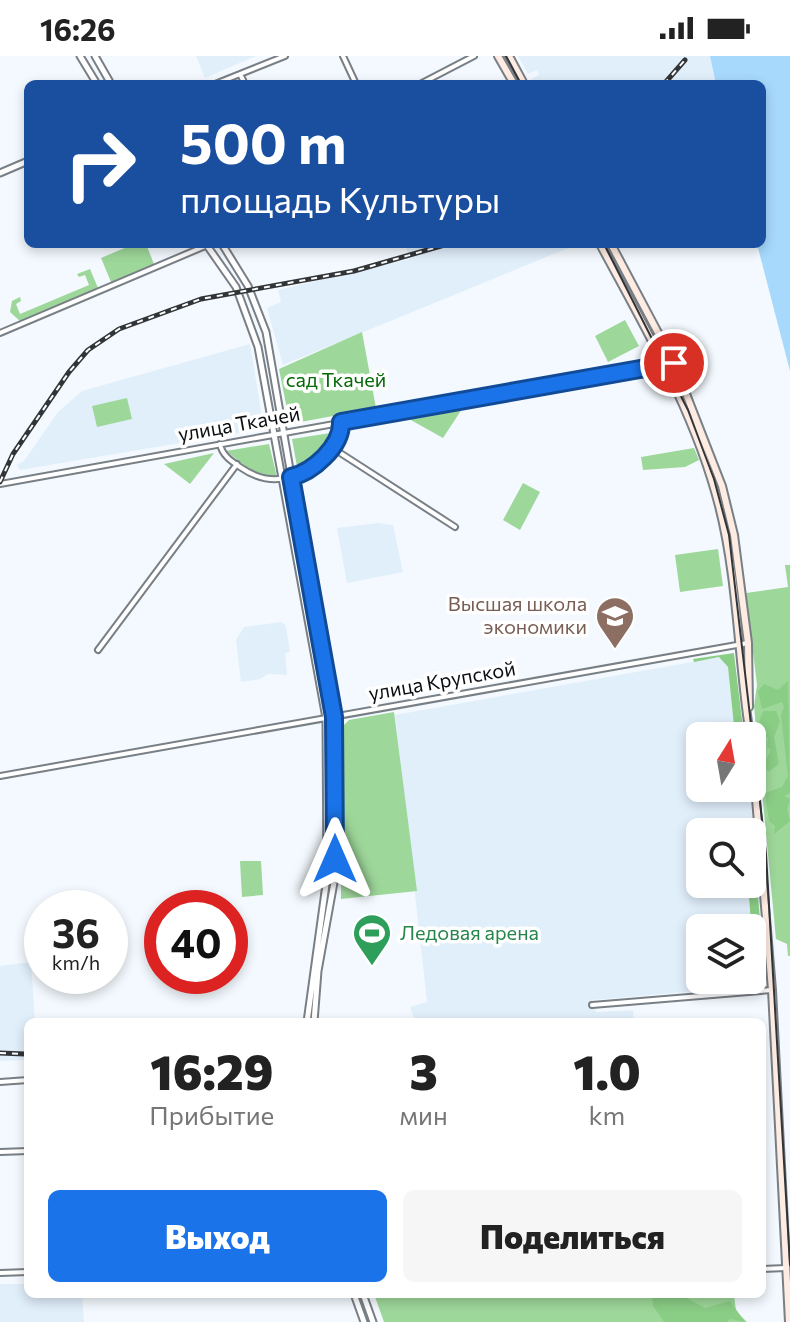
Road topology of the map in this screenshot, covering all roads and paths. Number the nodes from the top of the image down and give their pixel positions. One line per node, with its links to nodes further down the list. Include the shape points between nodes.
1 (80, 56): 9 (street)
2 (95, 56): 10 (street)
3 (285, 56): 8 (street)
4 (343, 56): 13 (street)
5 (474, 56): 14 (street)
6 (498, 56): 15 (main road)
7 (509, 56): 16 (main road)
8 (240, 74): 11 (street); 12 (street)
9 (95, 80)
10 (109, 80)
11 (225, 80)
12 (243, 80)
13 (354, 80)
14 (428, 80)
15 (512, 80)
16 (522, 80)
17 (24, 163): 18 (street)
18 (0, 173)
19 (199, 248): 28 (street)
20 (211, 248): 25 (street)
21 (224, 248): 24 (street)
22 (602, 248): 30 (main road)
23 (613, 248): 29 (main road)
24 (248, 286): 25 (street); 26 (street)
25 (236, 287): 27 (street)
26 (260, 311): 27 (street); 32 (street)
27 (249, 316): 33 (street)
28 (0, 333)
29 (674, 363): 30 (street, улица Ткачей); 41 (main road, via 727,503)
30 (664, 365): 31 (street, улица Ткачей); 42 (main road, via 719,507)
31 (341, 422): 32 (street, улица Ткачей); 35 (street)
32 (284, 433): 33 (street, улица Ткачей); 37 (street)
33 (275, 434): 34 (street, улица Ткачей); 38 (street)
34 (220, 444): 36 (street); 39 (street, улица Ткачей)
35 (331, 447): 37 (street, via 314,466); 40 (street)
36 (237, 464): 38 (street, via 260,477); 43 (street)
37 (291, 477): 38 (street); 44 (street)
38 (283, 479): 45 (street)
39 (0, 484)
40 (455, 527)
41 (748, 643): 42 (street, улица Крупской); 47 (main road)
42 (738, 644): 44 (street, улица Крупской); 46 (main road)
43 (98, 650)
44 (334, 717): 45 (street, улица Крупской); 53 (street, via 335,877)
45 (326, 718): 48 (street, улица Крупской); 52 (street, via 327,877)
46 (749, 722)
47 (750, 722)
48 (0, 776)
49 (756, 802): 50 (main road)
50 (772, 990): 51 (street); 58 (main road)
51 (592, 1005)
52 (307, 1018)
53 (314, 1018)
54 (24, 1080): 55 (street)
55 (0, 1082)
56 (24, 1151): 57 (street)
57 (0, 1152)
58 (786, 1268): 59 (street); 66 (main road)
59 (766, 1269)
60 (24, 1272): 61 (street)
61 (0, 1273)
62 (355, 1298): 64 (street)
63 (364, 1298): 65 (street)
64 (364, 1322)
65 (373, 1322)
66 (789, 1322)

